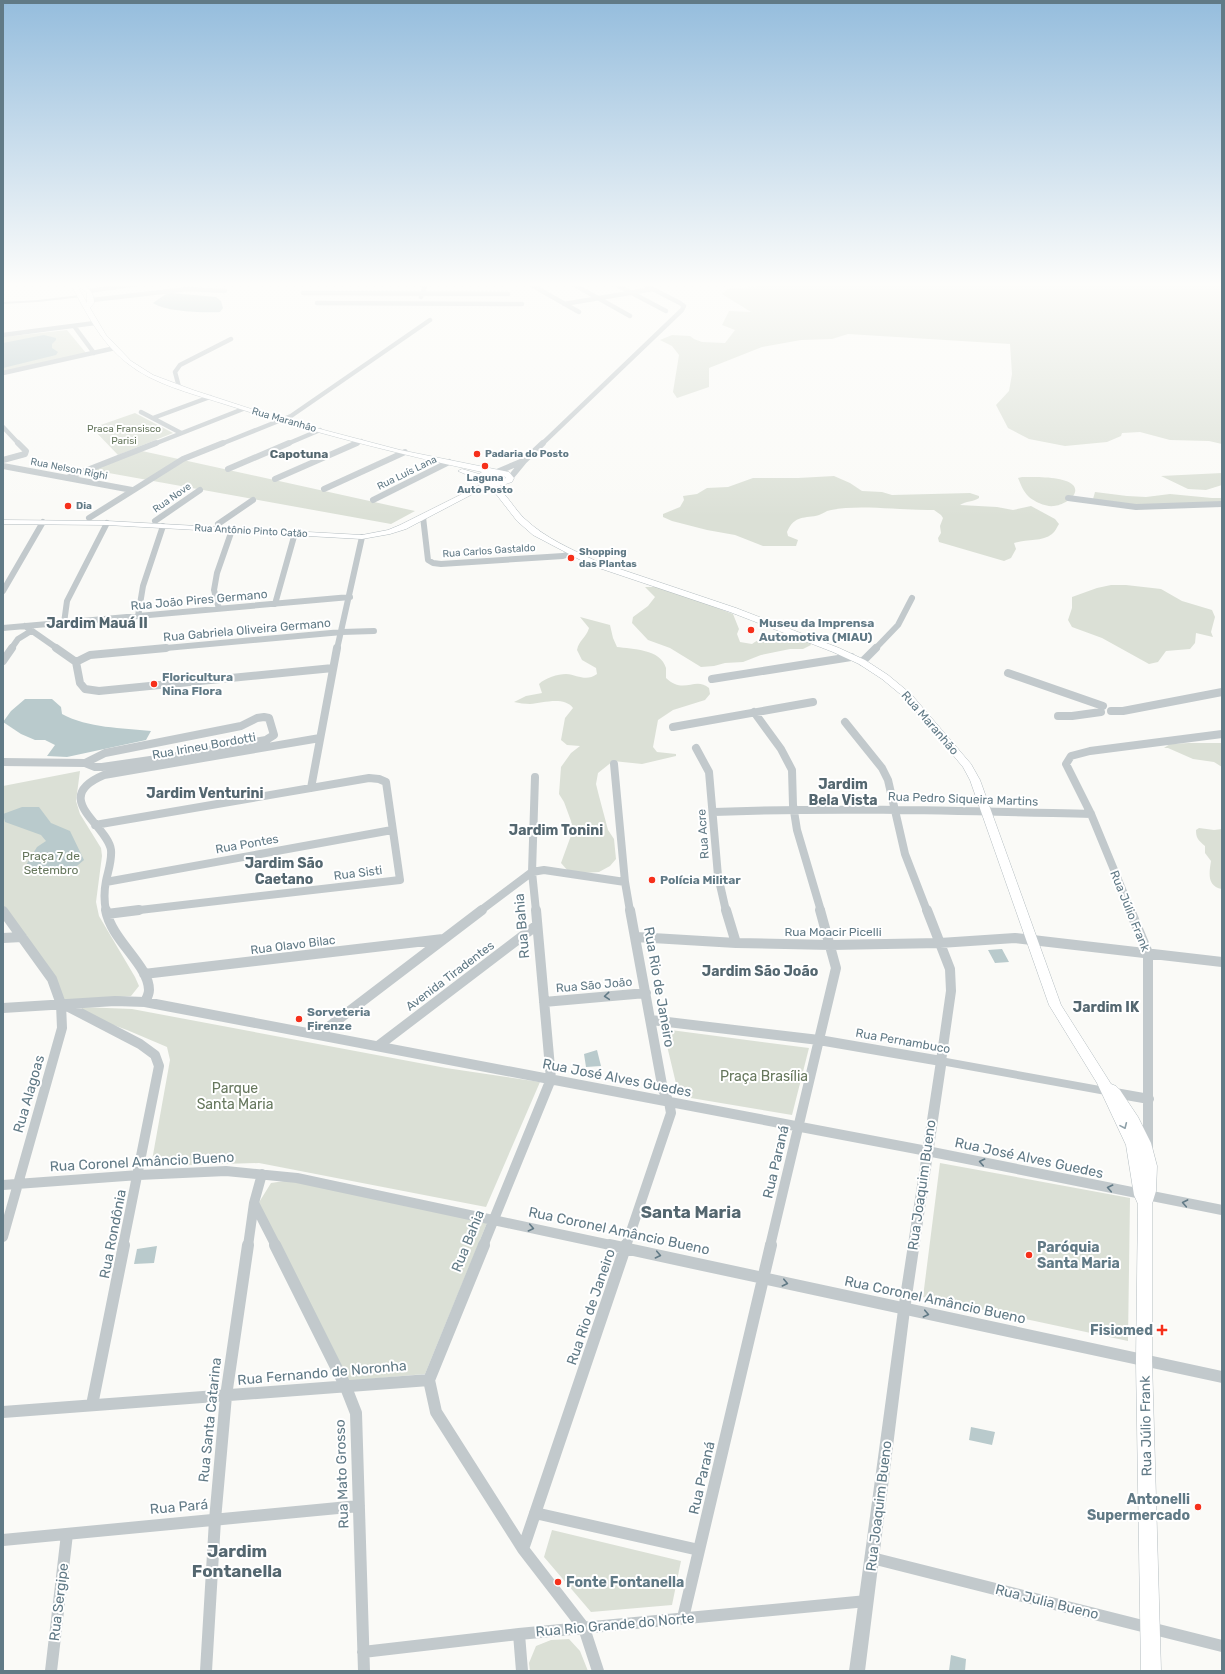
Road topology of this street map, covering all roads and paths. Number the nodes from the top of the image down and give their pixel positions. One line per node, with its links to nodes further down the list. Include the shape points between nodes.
1 (59, 361): 6 (street)
2 (130, 361): 7 (main road, Rua Maranhão, via 150,376)
3 (188, 361): 7 (street, via 180,365 175,372)
4 (370, 361): 12 (street, via 290,416)
5 (629, 361): 21 (street)
6 (3, 374)
7 (179, 387): 8 (main road, Rua Maranhão)
8 (210, 397): 9 (main road, Rua Maranhão); 11 (street)
9 (243, 409): 12 (main road, Rua Maranhão); 15 (street)
10 (141, 412): 11 (street)
11 (153, 418): 15 (street)
12 (280, 420): 14 (main road, Rua Maranhão); 31 (street, via 183,459)
13 (3, 427): 16 (street)
14 (320, 430): 18 (main road, Rua Maranhão); 24 (street)
15 (181, 433): 26 (street)
16 (12, 436): 17 (street); 20 (street, via 26,451 18,457)
17 (3, 438)
18 (361, 441): 19 (main road, Rua Maranhão); 27 (street)
19 (402, 453): 22 (main road, Rua Maranhão); 30 (street)
20 (3, 460)
21 (524, 461): 25 (street); 28 (street)
22 (447, 464): 25 (main road, Rua Maranhão); 29 (main road, Rua Maranhão, via 473,474); 36 (street, Rua Luís Lana)
23 (3, 466): 26 (street, Rua Nelson Righi)
24 (228, 468)
25 (494, 472): 28 (main road, Rua Maranhão, via 506,474); 29 (main road, via 484,474)
26 (67, 478): 31 (street, Rua Nelson Righi)
27 (274, 479)
28 (508, 480): 29 (main road, Rua Maranhão); 33 (main road)
29 (483, 482): 33 (main road, Rua Maranhão); 39 (main road, Rua Antônio Pinto Catão); 49 (main road, Rua Antônio Pinto Catão, via 389,527 366,532)
30 (324, 489)
31 (132, 490): 41 (street)
32 (200, 490): 42 (street, Rua Nove)
33 (499, 492): 52 (main road, Rua Maranhão, via 520,519 536,533)
34 (1068, 498): 37 (street, via 1136,507)
35 (253, 500): 47 (street)
36 (373, 500)
37 (1222, 504)
38 (3, 517): 40 (main road, Rua Antônio Pinto Catão)
39 (422, 517): 51 (main road, Rua Antônio Pinto Catão, via 390,532); 52 (street, Rua Carlos Gastaldo, via 428,560 433,563 563,556)
40 (63, 518): 41 (main road, Rua Antônio Pinto Catão); 44 (main road)
41 (89, 518): 42 (main road, Rua Antônio Pinto Catão)
42 (155, 521): 46 (main road, Rua Antônio Pinto Catão)
43 (3, 522): 44 (main road, Rua Antônio Pinto Catão)
44 (42, 522): 45 (main road, Rua Antônio Pinto Catão); 53 (street)
45 (107, 523): 46 (main road, Rua Antônio Pinto Catão); 59 (street, via 67,601)
46 (166, 524): 47 (main road, Rua Antônio Pinto Catão); 48 (main road, Rua Antônio Pinto Catão); 58 (street, via 143,586)
47 (218, 524): 49 (main road, Rua Antônio Pinto Catão)
48 (232, 530): 50 (main road, Rua Antônio Pinto Catão); 57 (street, via 217,573 214,590)
49 (308, 530): 50 (main road)
50 (296, 534): 51 (main road, Rua Antônio Pinto Catão); 56 (street)
51 (362, 537): 54 (street)
52 (572, 553): 65 (main road, Rua Maranhão, via 593,563 734,610)
53 (3, 590)
54 (350, 597): 56 (street, Rua João Pires Germano); 64 (street)
55 (912, 598): 68 (street, via 898,626)
56 (275, 604): 57 (street, Rua João Pires Germano)
57 (219, 609): 58 (street, Rua João Pires Germano)
58 (138, 616): 59 (street, Rua João Pires Germano)
59 (64, 623): 60 (street, Rua João Pires Germano)
60 (25, 626): 61 (street, Rua João Pires Germano); 62 (street)
61 (3, 628)
62 (31, 630): 66 (street, via 18,639); 67 (street)
63 (374, 631): 64 (street, Rua Gabriela Oliveira Germano)
64 (342, 632): 67 (street, Rua Gabriela Oliveira Germano, via 90,655); 69 (street)
65 (851, 657): 68 (main road, Rua Maranhão); 71 (street)
66 (3, 661)
67 (76, 662): 69 (street, via 80,683 85,689 99,690)
68 (862, 662): 90 (main road, Rua Maranhão, via 908,696 967,766)
69 (333, 668): 80 (street)
70 (1008, 673): 74 (street)
71 (712, 679)
72 (1222, 692): 74 (street, via 1123,711 1107,713)
73 (813, 702): 75 (street)
74 (1102, 709): 76 (street, via 1072,716)
75 (754, 712): 78 (street); 87 (street, Rua Paraná, via 792,770)
76 (1058, 716)
77 (846, 722): 88 (street, Rua Joaquim Bueno, via 882,768 888,780)
78 (673, 727)
79 (1222, 734): 91 (street, Rua Júlio Frank, via 1105,749 1071,756 1066,764 1068,770)
80 (320, 738): 86 (street); 92 (street, Rua Irineu Bordotti, via 93,779 84,787 81,800)
81 (696, 748): 89 (street, Rua Acre, via 709,772)
82 (3, 762): 83 (street)
83 (85, 763): 83 (street, via 102,767 163,758 266,740 274,735 269,718 260,717 241,726 105,754)
84 (614, 764): 96 (street, Rua Rio de Janeiro)
85 (535, 777): 94 (street, Rua Bahia)
86 (311, 788): 92 (street); 93 (street, Rua Sisti, via 369,778 386,782)
87 (793, 809): 88 (street, Rua Pedro Siqueira Martins); 89 (street, Rua Pedro Siqueira Martins); 107 (street, Rua Paraná)
88 (895, 809): 90 (street, Rua Pedro Siqueira Martins); 106 (street, Rua Joaquim Bueno, via 905,854)
89 (714, 812): 105 (street, Rua Acre, via 718,876)
90 (986, 812): 91 (street, Rua Pedro Siqueira Martins); 104 (main road, Rua Maranhão)
91 (1091, 814): 108 (street, Rua Júlio Frank)
92 (95, 825): 95 (street, via 109,844 112,854)
93 (392, 830): 95 (street, Rua Pontes); 98 (street, Rua Sisti, via 400,880)
94 (532, 872): 96 (street, via 544,870); 99 (street, Rua Bahia); 103 (street)
95 (106, 882): 98 (street, via 104,903)
96 (625, 882): 101 (street, Rua Rio de Janeiro)
97 (3, 911): 100 (street, Rua Alagoas)
98 (107, 914): 110 (street, via 110,924)
99 (537, 925): 113 (street, Rua Bahia); 119 (street, Avenida Tiradentes)
100 (22, 937): 102 (street); 114 (street, Rua Alagoas, via 52,979)
101 (636, 937): 105 (street, Rua Moacir Picelli); 111 (street, Rua Rio de Janeiro)
102 (3, 938)
103 (444, 939): 110 (street, Rua Olavo Bilac); 117 (street)
104 (1030, 939): 106 (street, Rua Moacir Picelli); 108 (street, Rua Moacir Picelli); 122 (main road, Rua Maranhão, via 1055,1005)
105 (736, 943): 107 (street, Rua Moacir Picelli)
106 (940, 943): 107 (street, Rua Moacir Picelli); 120 (street, Rua Joaquim Bueno, via 950,969 951,991)
107 (831, 945): 118 (street, Rua Paraná, via 836,968)
108 (1148, 953): 109 (street, Rua Moacir Picelli); 123 (street, Rua Júlio Frank)
109 (1222, 962)
110 (144, 974): 112 (street, via 150,988)
111 (646, 993): 113 (street, Rua São João, one-way to 113); 116 (street, Rua Rio de Janeiro)
112 (145, 1002): 114 (street, Rua José Alves Guedes); 117 (street, Rua José Alves Guedes)
113 (544, 1002): 121 (street, Rua Bahia)
114 (62, 1004): 115 (street, Rua José Alves Guedes); 129 (street, Rua Rondônia, via 140,1044 154,1055 159,1066); 130 (street, Rua Alagoas, via 62,1028)
115 (3, 1008)
116 (651, 1020): 118 (street, Rua Pernambuco); 124 (street, Rua Rio de Janeiro, via 664,1090)
117 (318, 1035): 119 (street, Rua José Alves Guedes)
118 (819, 1040): 120 (street, Rua Pernambuco); 125 (street, Rua Paraná)
119 (378, 1046): 121 (street, Rua José Alves Guedes)
120 (940, 1061): 122 (street, Rua Pernambuco); 127 (street, Rua Joaquim Bueno)
121 (551, 1079): 124 (street, Rua José Alves Guedes); 135 (street, Rua Bahia)
122 (1108, 1089): 123 (street, Rua Pernambuco); 126 (main road, Rua Maranhão, via 1141,1131); 132 (main road, one-way to 132, via 1133,1145)
123 (1149, 1099): 126 (street, Rua Júlio Frank)
124 (669, 1102): 125 (street, Rua José Alves Guedes); 137 (street, Rua Rio de Janeiro, via 672,1113)
125 (799, 1127): 127 (street, Rua José Alves Guedes); 138 (street, Rua Paraná)
126 (1148, 1149): 132 (main road, Rua Maranhão, via 1149,1168)
127 (927, 1151): 132 (street, Rua José Alves Guedes, one-way to 127); 139 (street, Rua Joaquim Bueno)
128 (262, 1174): 129 (street, Rua Coronel Amâncio Bueno, via 226,1171); 133 (street, Rua Santa Catarina); 135 (street, Rua Coronel Amâncio Bueno, via 297,1178)
129 (139, 1175): 130 (street, Rua Coronel Amâncio Bueno); 145 (street, Rua Rondônia)
130 (18, 1184): 131 (street, Rua Coronel Amâncio Bueno); 136 (street, Rua Alagoas)
131 (3, 1185)
132 (1145, 1198): 134 (street, Rua José Alves Guedes, one-way to 132); 140 (main road, Rua Júlio Frank)
133 (254, 1203): 143 (street, Rua Mato Grosso); 144 (street, Rua Santa Catarina)
134 (1222, 1210)
135 (493, 1220): 137 (street, Rua Coronel Amâncio Bueno, one-way to 137); 142 (street, Rua Bahia)
136 (3, 1237)
137 (626, 1248): 138 (street, Rua Coronel Amâncio Bueno, one-way to 138); 148 (street, Rua Rio de Janeiro)
138 (763, 1278): 139 (street, Rua Coronel Amâncio Bueno, one-way to 139); 153 (street, Rua Paraná)
139 (904, 1310): 140 (street, Rua Coronel Amâncio Bueno, one-way to 140); 154 (street, Rua Joaquim Bueno)
140 (1144, 1361): 141 (street, Rua Coronel Amâncio Bueno); 158 (main road, Rua Júlio Frank)
141 (1222, 1377)
142 (429, 1380): 143 (street, Rua Fernando de Noronha); 152 (street, via 436,1412)
143 (345, 1385): 144 (street, Rua Fernando de Noronha); 147 (street, Rua Mato Grosso, via 356,1413)
144 (226, 1396): 145 (street, Rua Fernando de Noronha); 149 (street, Rua Santa Catarina)
145 (92, 1406): 146 (street, Rua Fernando de Noronha)
146 (3, 1412)
147 (359, 1506): 149 (street, Rua Pará); 161 (street, Rua Mato Grosso)
148 (536, 1513): 152 (street, Rua Rio de Janeiro); 153 (street)
149 (215, 1520): 150 (street, Rua Pará); 163 (street, Rua Santa Catarina)
150 (67, 1534): 151 (street, Rua Pará); 162 (street, Rua Sergipe)
151 (3, 1540)
152 (523, 1549): 157 (street)
153 (699, 1550): 156 (street, Rua Paraná)
154 (872, 1558): 155 (street, Rua Joaquim Bueno); 158 (street, Rua Julia Bueno)
155 (866, 1601): 156 (street, Rua Rio Grande do Norte); 167 (street, Rua Joaquim Bueno)
156 (683, 1618): 157 (street, Rua Rio Grande do Norte)
157 (584, 1628): 159 (street, Rua Rio Grande do Norte); 166 (street)
158 (1151, 1628): 160 (street, Rua Julia Bueno); 168 (main road, Rua Júlio Frank)
159 (519, 1634): 161 (street, Rua Rio Grande do Norte); 165 (street)
160 (1222, 1646)
161 (363, 1652): 164 (street, Rua Mato Grosso)
162 (51, 1671)
163 (206, 1671)
164 (364, 1671)
165 (522, 1671)
166 (598, 1671)
167 (857, 1671)
168 (1151, 1671)

